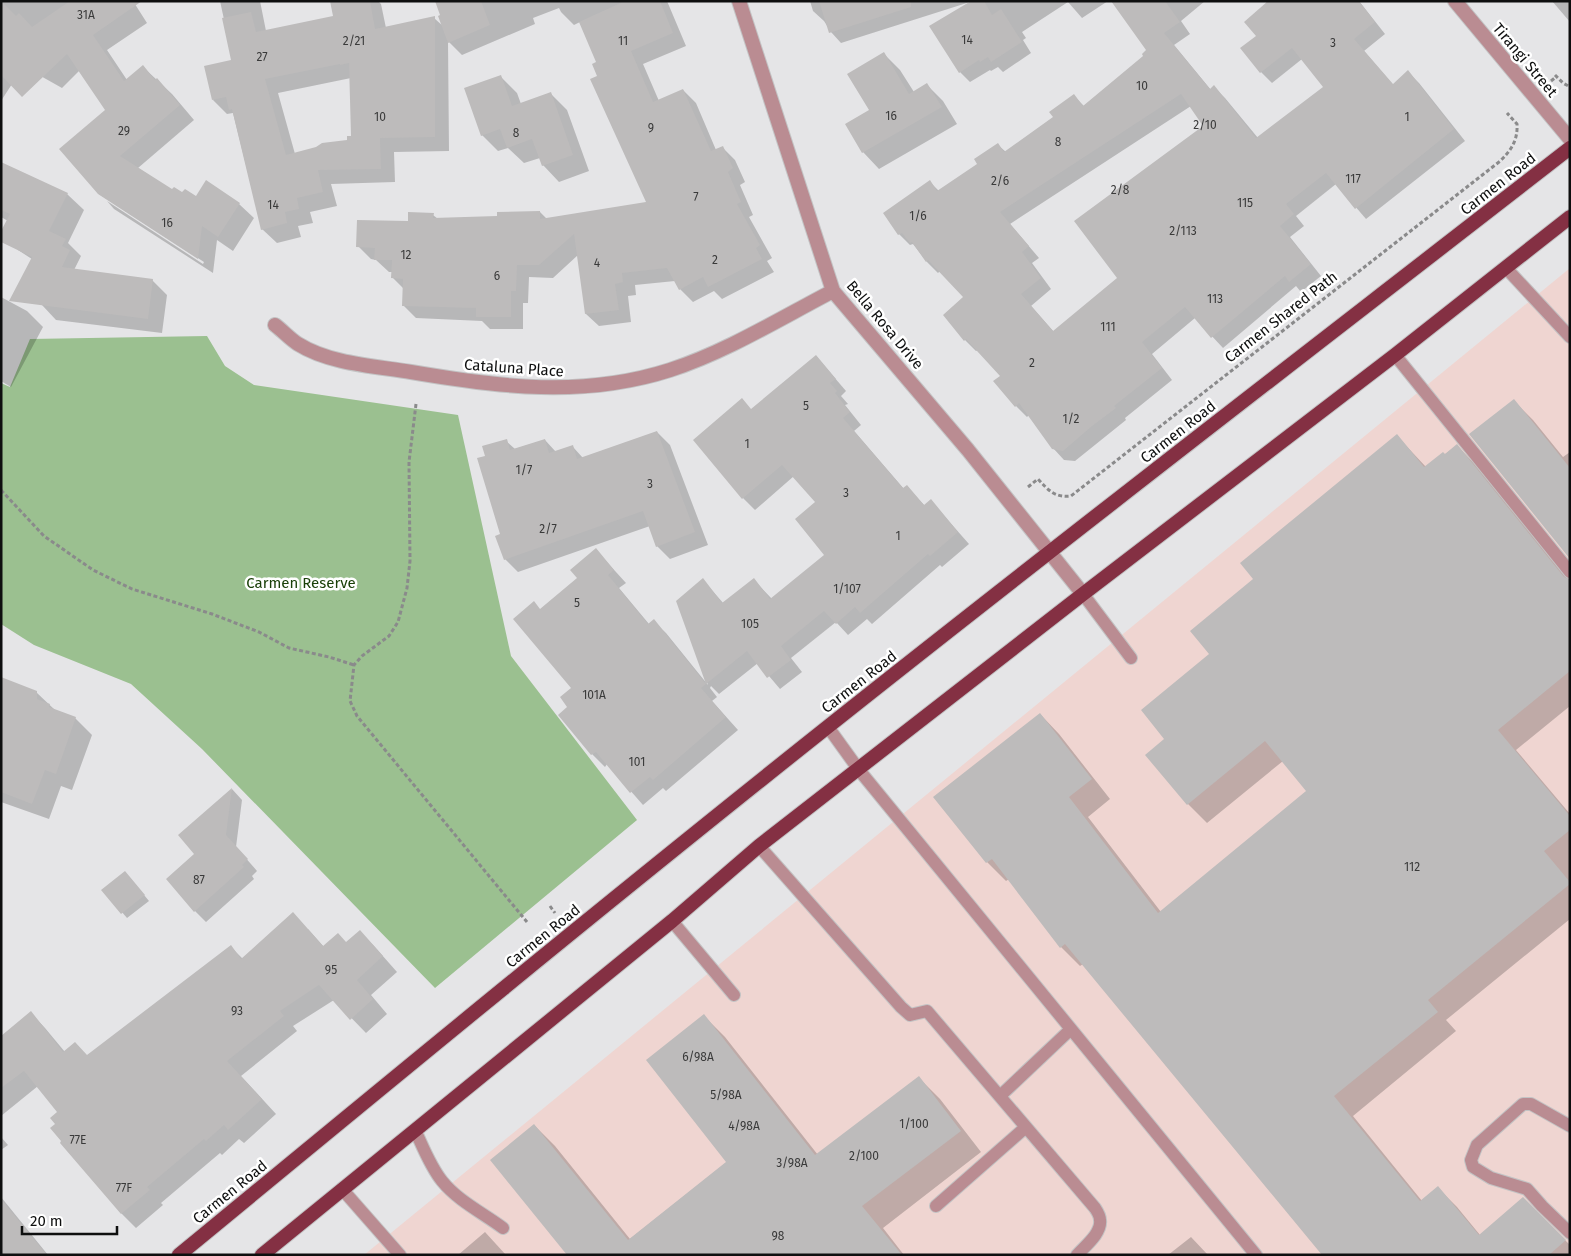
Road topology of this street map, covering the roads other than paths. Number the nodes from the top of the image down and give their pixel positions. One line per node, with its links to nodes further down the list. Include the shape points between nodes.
1 (739, 1): 7 (street, Bella Rosa Drive)
2 (1455, 1): 3 (street, Tirangi Street)
3 (1570, 138)
4 (1570, 148): 11 (highway, Carmen Road)
5 (1570, 217): 6 (highway)
6 (1506, 268): 9 (lane); 10 (highway)
7 (833, 291): 8 (street, Cataluna Place, via 712,354 634,380 582,388 544,388 451,379 324,358 297,344); 11 (street, Bella Rosa Drive)
8 (275, 324)
9 (1570, 337)
10 (1395, 355): 12 (lane); 13 (highway)
11 (1050, 551): 13 (street, Bella Rosa Drive); 15 (highway, Carmen Road)
12 (1570, 572)
13 (1083, 594): 14 (lane); 16 (highway)
14 (1131, 658)
15 (828, 727): 16 (lane); 29 (highway, Carmen Road)
16 (858, 770): 17 (highway); 20 (lane)
17 (759, 846): 18 (highway); 21 (lane, via 901,1007 910,1015 927,1012)
18 (672, 921): 19 (lane); 24 (highway)
19 (734, 995)
20 (1071, 1028): 21 (lane); 33 (lane)
21 (1000, 1096): 23 (lane)
22 (1570, 1126): 28 (lane, via 1531,1104 1523,1104 1478,1144 1472,1160 1473,1168 1478,1172 1528,1188)
23 (1026, 1127): 26 (lane); 32 (lane, via 1098,1214 1099,1228)
24 (415, 1130): 25 (highway); 27 (lane, via 442,1182 461,1200)
25 (342, 1189): 30 (highway); 31 (lane)
26 (936, 1206)
27 (504, 1228)
28 (1570, 1233)
29 (179, 1255)
30 (262, 1255)
31 (400, 1255)
32 (1077, 1255)
33 (1256, 1255)

